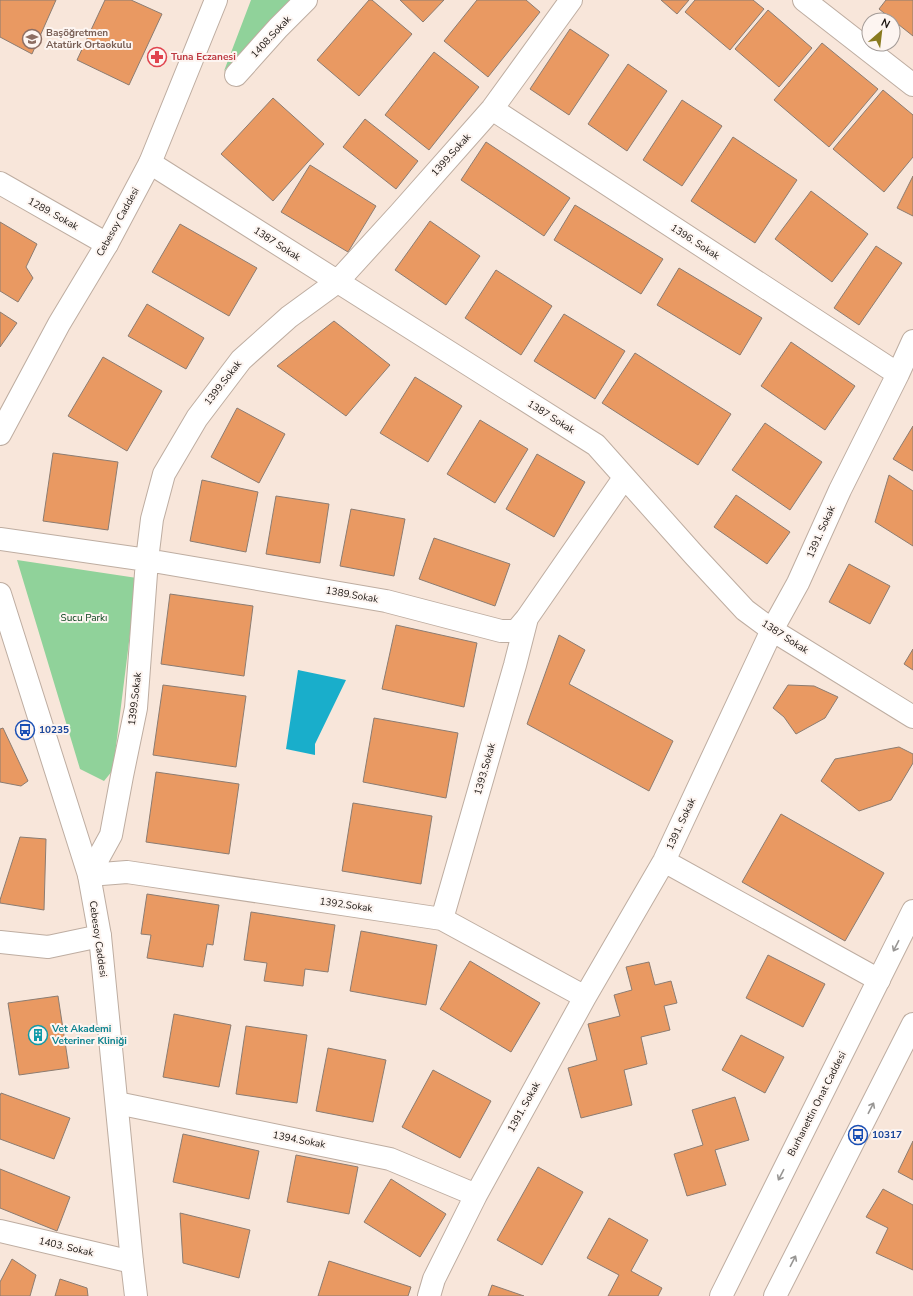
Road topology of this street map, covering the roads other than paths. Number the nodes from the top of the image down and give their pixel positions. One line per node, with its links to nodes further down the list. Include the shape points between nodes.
1 (216, 0): 8 (street, Cebesoy Caddesi)
2 (306, 0): 5 (street, 1408.Sokak)
3 (571, 0): 7 (street, 1399.Sokak)
4 (804, 0): 6 (street)
5 (236, 75)
6 (913, 85)
7 (492, 109): 11 (street, 1399.Sokak); 13 (street, 1396. Sokak)
8 (150, 163): 10 (street, Cebesoy Caddesi); 11 (street, 1387 Sokak)
9 (0, 184): 10 (street, 1289. Sokak)
10 (107, 244): 14 (street, Cebesoy Caddesi, via 59,324)
11 (337, 282): 15 (street, 1387 Sokak, via 596,445); 17 (street, 1399.Sokak, via 289,317 241,360 197,418 164,474 152,519)
12 (913, 341): 13 (street, 1391. Sokak)
13 (898, 374): 20 (street, 1391. Sokak, via 840,490 798,583)
14 (0, 434)
15 (624, 478): 19 (street, 1389.Sokak); 20 (street, 1387 Sokak, via 745,610)
16 (0, 539): 17 (street, 1389.Sokak)
17 (147, 560): 19 (street, 1389.Sokak, via 386,601 501,631 516,632); 23 (street, 1399.Sokak, via 136,708 111,835)
18 (0, 594): 23 (street, Cebesoy Caddesi)
19 (527, 618): 25 (street, 1393.Sokak)
20 (772, 630): 21 (street, 1387 Sokak); 22 (street, 1391. Sokak)
21 (913, 717)
22 (664, 861): 28 (street); 29 (street, 1391. Sokak)
23 (89, 875): 25 (street, 1392.Sokak, via 127,872); 26 (street, Cebesoy Caddesi)
24 (913, 911): 28 (street, Burhanettin Onat Caddesi, one-way to 28)
25 (442, 919): 29 (street, 1392.Sokak)
26 (100, 936): 27 (street, via 48,947); 31 (street, Cebesoy Caddesi)
27 (0, 942)
28 (879, 980): 37 (street, Burhanettin Onat Caddesi, one-way to 37)
29 (585, 997): 32 (street, 1391. Sokak)
30 (913, 1024): 38 (street, one-way to 30)
31 (117, 1103): 32 (street, 1394.Sokak, via 390,1158); 34 (street, Cebesoy Caddesi)
32 (476, 1195): 36 (street, 1391. Sokak, via 434,1279)
33 (0, 1231): 34 (street, 1403. Sokak)
34 (132, 1262): 35 (street, Cebesoy Caddesi)
35 (136, 1296)
36 (429, 1296)
37 (721, 1296)
38 (775, 1296)

